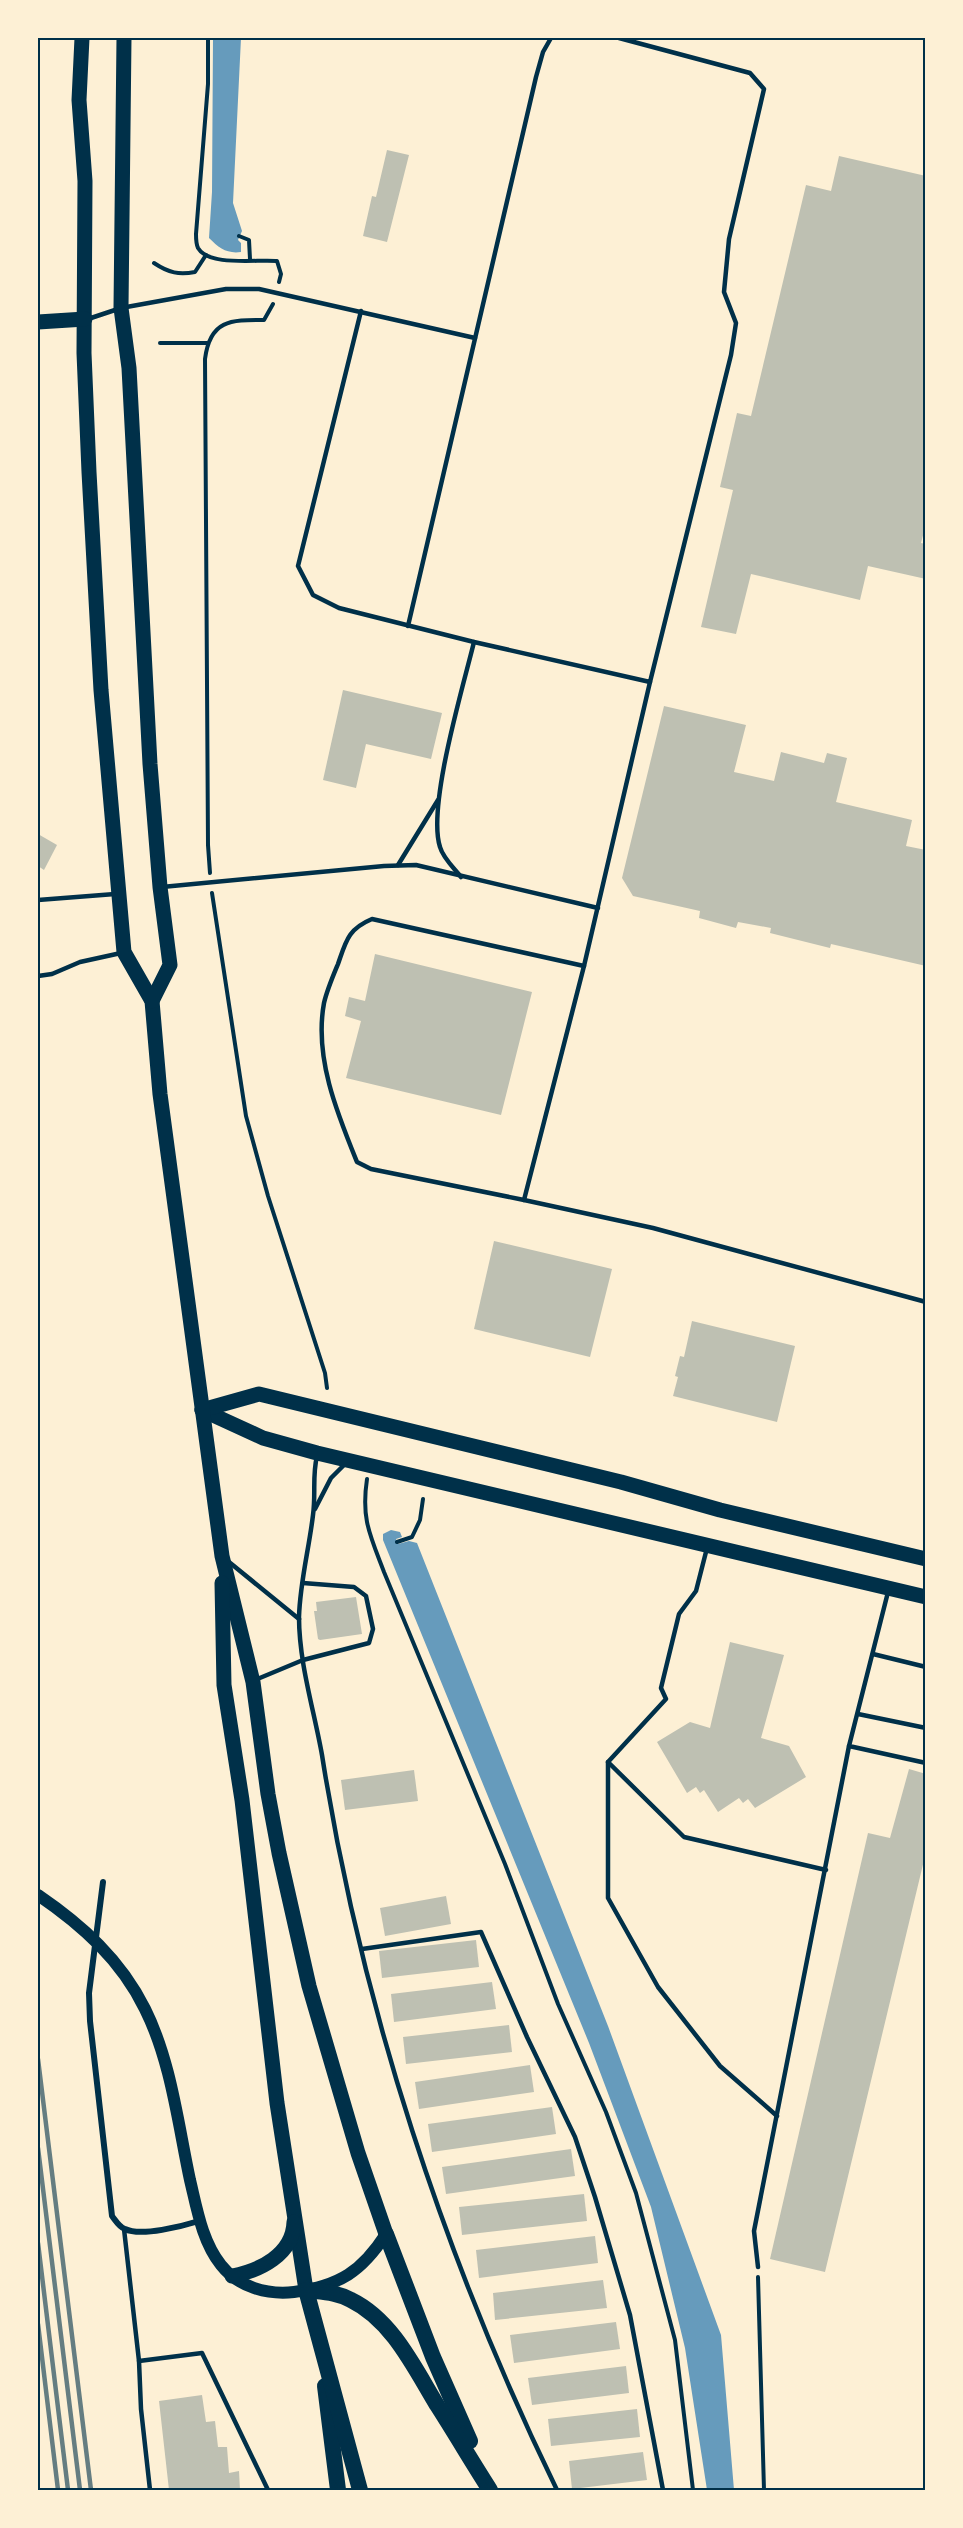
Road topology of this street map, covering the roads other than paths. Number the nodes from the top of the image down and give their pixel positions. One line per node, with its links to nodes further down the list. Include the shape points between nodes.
1 (82, 38): 7 (main road, via 79,100 85,181)
2 (124, 38): 5 (main road)
3 (550, 38): 9 (lane, via 536,77)
4 (619, 38): 12 (lane, via 750,73 764,89 729,239 724,292 736,323 731,355)
5 (121, 308): 6 (lane, via 243,288 290,294); 7 (lane); 16 (main road, via 129,368)
6 (361, 311): 9 (lane); 10 (lane, via 298,566 313,595 339,608)
7 (86, 319): 8 (main road); 17 (main road, via 99,666)
8 (38, 322)
9 (475, 338): 10 (lane)
10 (408, 626): 11 (lane)
11 (474, 642): 12 (lane); 13 (lane)
12 (650, 682): 19 (lane)
13 (438, 801): 14 (lane); 15 (lane, via 440,849)
14 (398, 866): 15 (lane, via 416,865); 16 (lane)
15 (462, 877): 19 (lane)
16 (159, 887): 23 (main road, via 170,965)
17 (118, 894): 18 (lane); 20 (main road)
18 (38, 900)
19 (597, 908): 21 (lane)
20 (124, 952): 22 (lane); 23 (main road)
21 (584, 966): 24 (lane); 24 (lane, via 372,919 357,926 347,938 325,1001 321,1028 324,1057 336,1111 357,1162 371,1169)
22 (38, 976)
23 (152, 1001): 26 (main road, via 160,1094)
24 (524, 1200): 25 (lane, via 708,1243)
25 (926, 1302)
26 (202, 1410): 27 (main road, via 263,1438); 31 (main road); 32 (main road, via 259,1394)
27 (317, 1453): 28 (main road); 29 (lane)
28 (349, 1461): 29 (lane, via 331,1478); 30 (main road)
29 (314, 1512): 33 (lane)
30 (707, 1545): 34 (main road); 44 (lane, via 696,1591 679,1614 661,1688 666,1700)
31 (222, 1556): 36 (lane); 40 (main road); 51 (main road, via 224,1685)
32 (926, 1559)
33 (303, 1583): 36 (lane); 38 (lane, via 354,1587 366,1596 373,1629 369,1643)
34 (889, 1588): 35 (main road); 37 (lane)
35 (926, 1597)
36 (299, 1619): 38 (lane)
37 (873, 1654): 39 (lane); 41 (lane)
38 (303, 1660): 40 (lane); 49 (lane, via 338,1848)
39 (926, 1666)
40 (253, 1682): 54 (main road, via 268,1794 294,1924 333,2069)
41 (858, 1714): 42 (lane); 43 (lane)
42 (926, 1728)
43 (849, 1746): 45 (lane); 46 (lane)
44 (608, 1762): 46 (lane, via 684,1837); 50 (lane, via 608,1898 665,1996 720,2066)
45 (926, 1763)
46 (826, 1870): 50 (lane)
47 (103, 1882): 53 (street, via 89,1993 90,2021 110,2206 112,2216)
48 (38, 1895): 52 (main road, via 83,1928 112,1959 146,2010 158,2044)
49 (362, 1949): 65 (lane, via 397,2079 444,2223 504,2373); 66 (lane, via 482,1932 574,2137 595,2196 630,2315)
50 (777, 2116): 55 (lane, via 754,2231)
51 (294, 2210): 56 (main road, via 294,2229 277,2256 253,2272); 57 (main road)
52 (200, 2221): 53 (street, via 140,2232); 56 (main road, via 213,2253)
53 (124, 2229): 59 (lane)
54 (386, 2234): 57 (main road, via 355,2272); 64 (highway, via 433,2357)
55 (758, 2267)
56 (232, 2276): 57 (main road, via 274,2293)
57 (306, 2290): 58 (highway); 64 (highway, via 352,2300 386,2328)
58 (320, 2341): 62 (highway); 63 (highway)
59 (139, 2361): 60 (lane); 61 (lane, via 202,2353)
60 (150, 2490)
61 (268, 2490)
62 (338, 2490)
63 (360, 2490)
64 (492, 2490)
65 (557, 2490)
66 (663, 2490)

